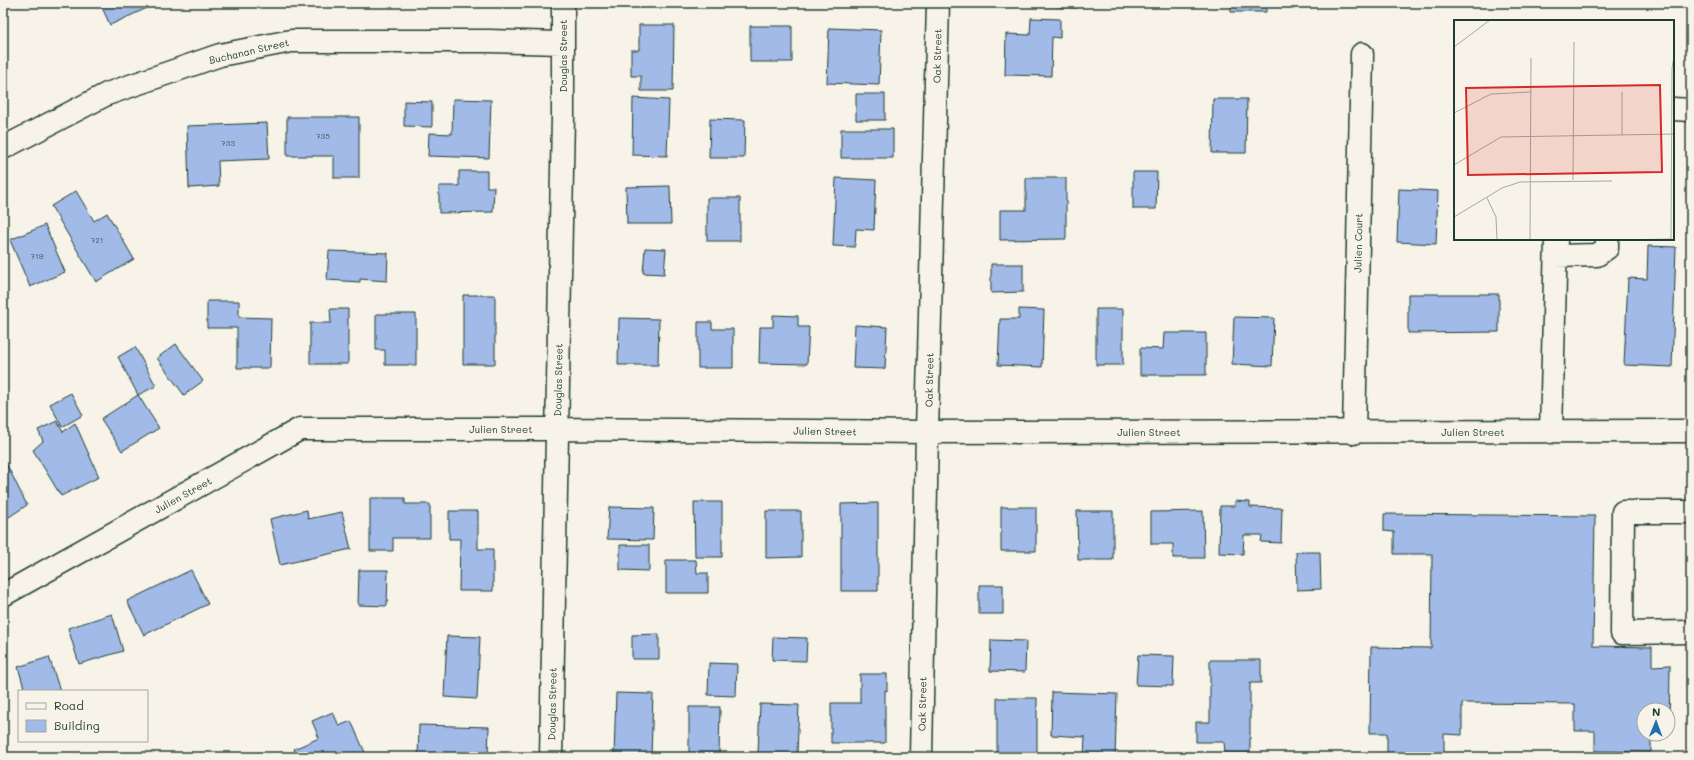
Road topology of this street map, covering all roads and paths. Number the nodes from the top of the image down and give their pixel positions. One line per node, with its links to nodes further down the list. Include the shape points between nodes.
1 (563, 3): 3 (street, Douglas Street)
2 (938, 3): 11 (street, Oak Street)
3 (562, 43): 7 (street, Buchanan Street, via 291,41 220,56 107,94); 10 (street, Douglas Street)
4 (1362, 54): 12 (street, Julien Court)
5 (1674, 109): 6 (street)
6 (1691, 110)
7 (3, 148)
8 (1607, 240): 9 (street, via 1607,248 1597,255)
9 (1556, 247): 13 (street)
10 (557, 429): 11 (street, Julien Street); 16 (street, Julien Street, via 300,429); 18 (street, Douglas Street)
11 (927, 432): 12 (street, Julien Street); 19 (street, Oak Street)
12 (1354, 432): 13 (street, Julien Street)
13 (1552, 432): 14 (street, Julien Street)
14 (1691, 432)
15 (1691, 512): 17 (street, via 1623,512 1622,633)
16 (3, 595)
17 (1691, 632)
18 (551, 757)
19 (921, 757)

